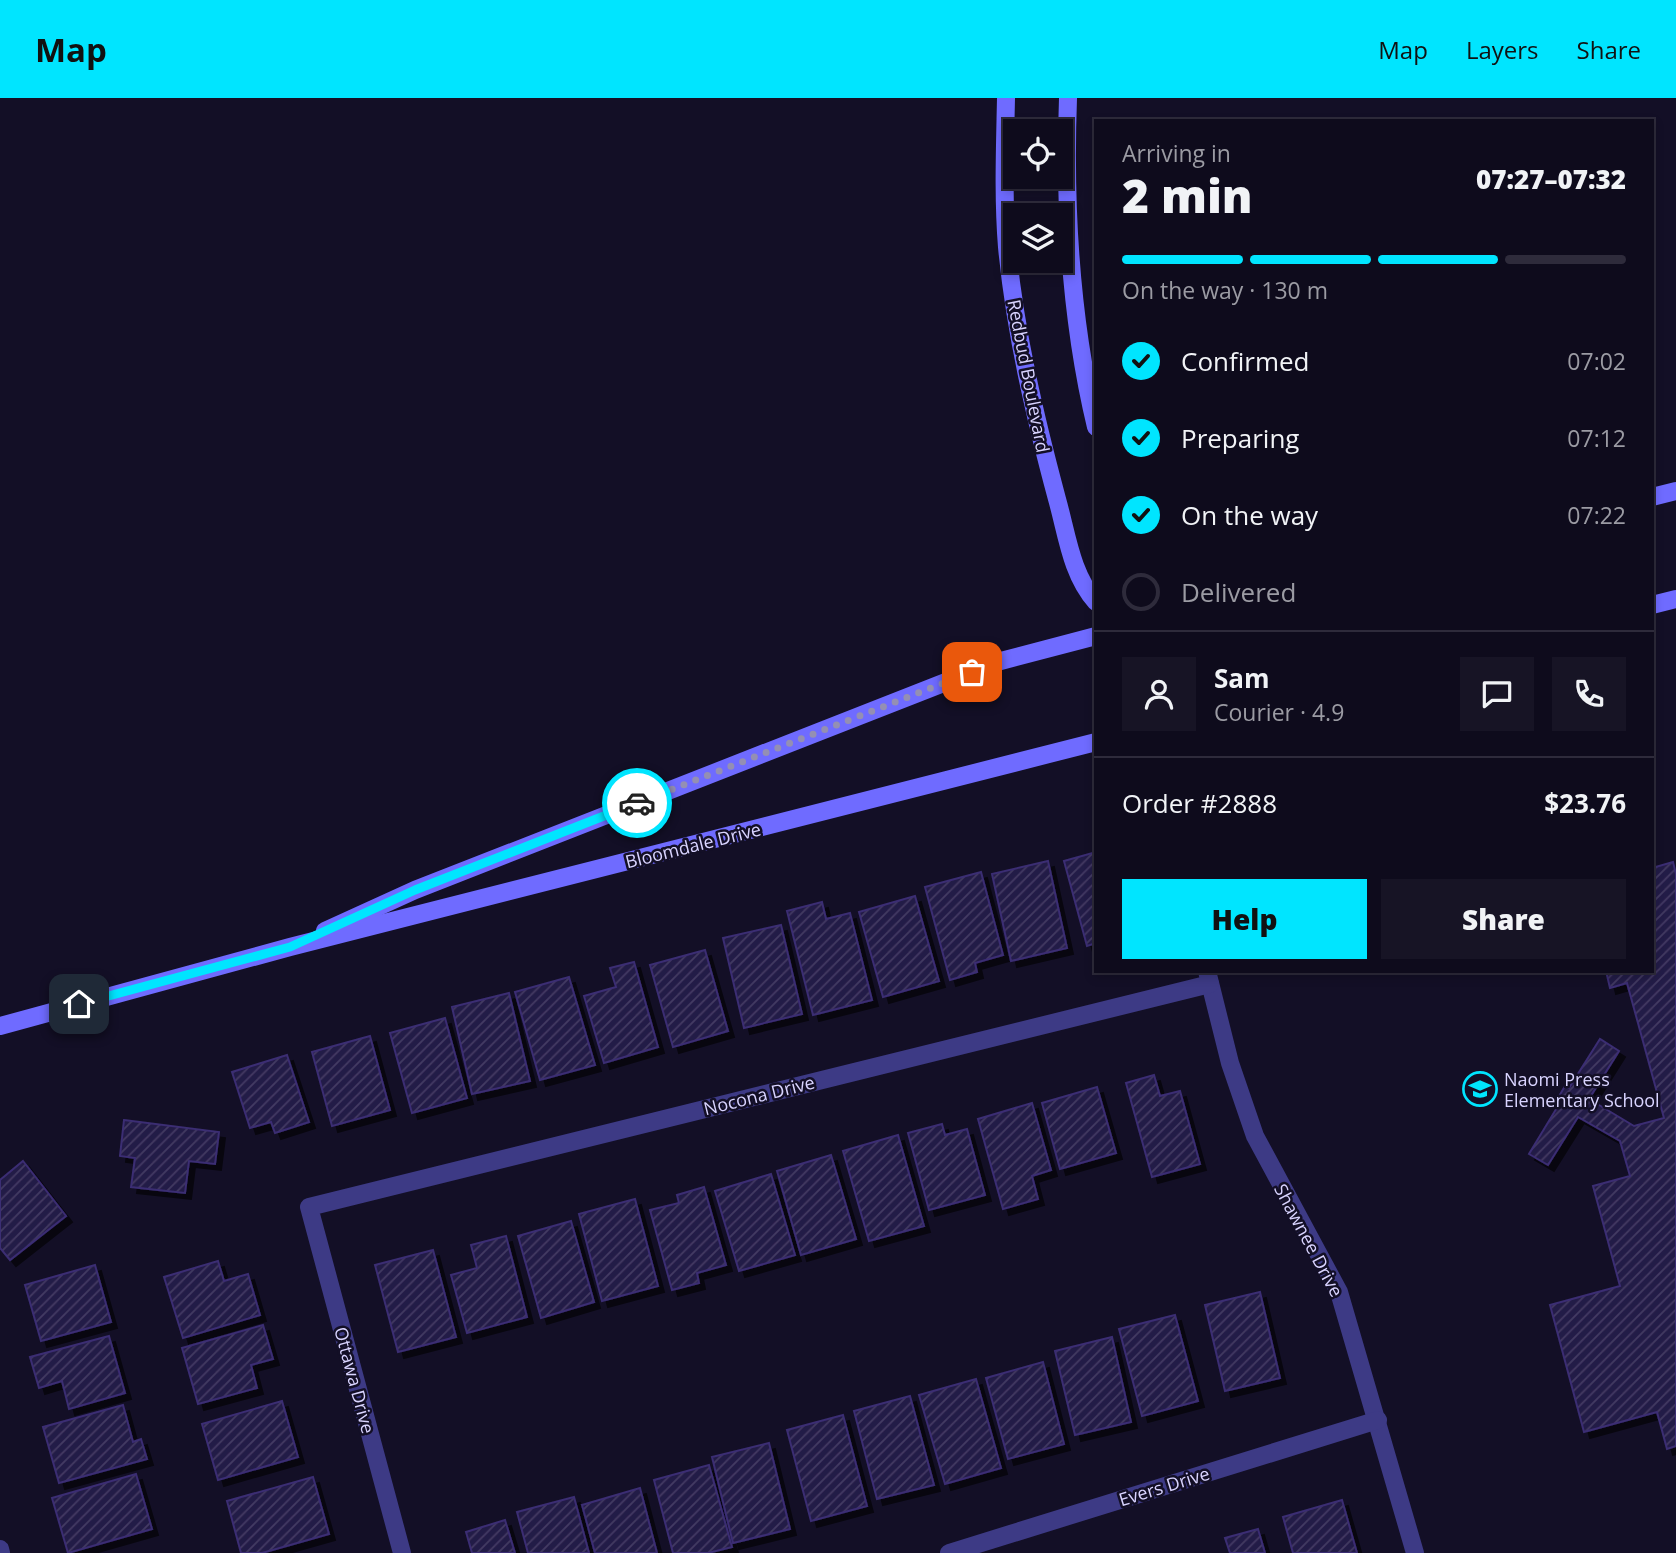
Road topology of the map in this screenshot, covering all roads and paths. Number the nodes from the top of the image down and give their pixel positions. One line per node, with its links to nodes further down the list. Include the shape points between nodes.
1 (1006, 98): 7 (street, Redbud Boulevard, via 1005,221 1022,345 1080,584)
2 (1068, 98): 3 (street, via 1069,257)
3 (1094, 417)
4 (1676, 491): 5 (street)
5 (1654, 496)
6 (1676, 599): 8 (street)
7 (1094, 600)
8 (1654, 604)
9 (1094, 637): 11 (street, Bloomdale Drive, via 997,662 415,890)
10 (1094, 743): 11 (street, Bloomdale Drive)
11 (290, 947): 13 (street, Bloomdale Drive)
12 (1209, 977): 14 (street, Nocona Drive); 15 (street, Shawnee Drive, via 1247,1115 1268,1165 1339,1292)
13 (0, 1026)
14 (309, 1207): 16 (street, Ottawa Drive)
15 (1378, 1420): 17 (street, Evers Drive); 18 (street, Shawnee Drive)
16 (402, 1553)
17 (949, 1553)
18 (1415, 1553)

